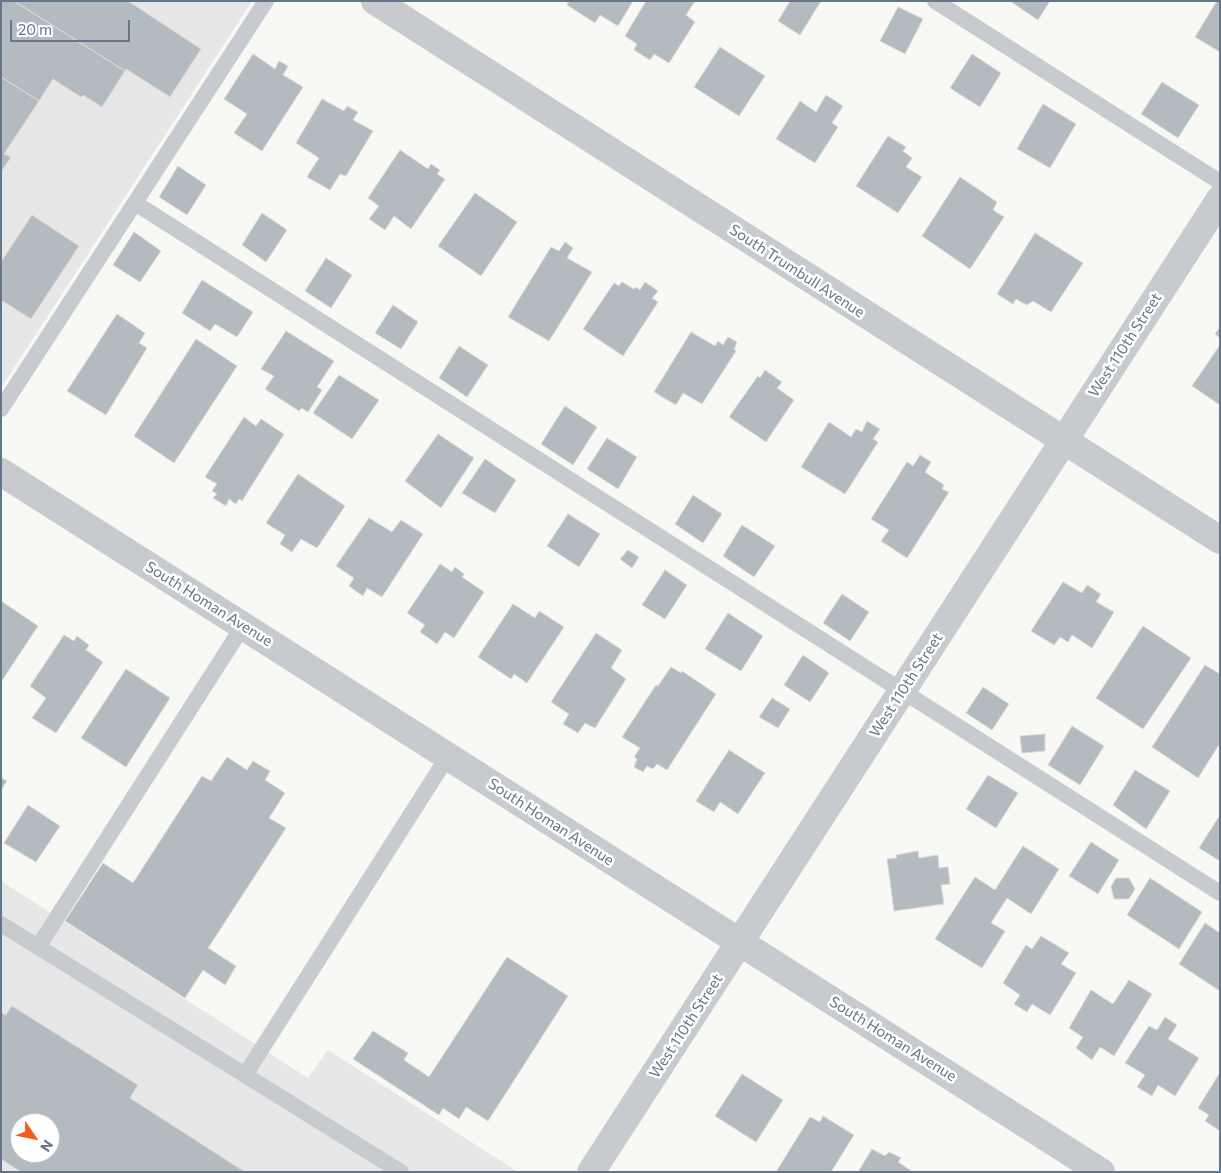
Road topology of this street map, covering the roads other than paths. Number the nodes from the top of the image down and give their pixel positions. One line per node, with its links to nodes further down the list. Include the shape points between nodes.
1 (266, 1): 6 (lane)
2 (375, 1): 8 (street, South Trumbull Avenue)
3 (934, 1): 4 (lane)
4 (1220, 182)
5 (1220, 199): 8 (street, West 110th Street)
6 (135, 203): 7 (lane); 12 (lane)
7 (1, 409)
8 (1064, 440): 10 (street, South Trumbull Avenue); 12 (street, West 110th Street)
9 (1, 472): 11 (street, South Homan Avenue)
10 (1220, 540)
11 (244, 626): 13 (street, South Homan Avenue); 17 (lane)
12 (902, 691): 14 (lane); 16 (street, West 110th Street)
13 (448, 756): 16 (street, South Homan Avenue); 18 (lane)
14 (1220, 892)
15 (1, 924): 17 (lane)
16 (740, 942): 20 (street, West 110th Street); 21 (street, South Homan Avenue)
17 (38, 947): 18 (lane)
18 (245, 1075): 19 (lane)
19 (401, 1172)
20 (591, 1172)
21 (1101, 1172)

